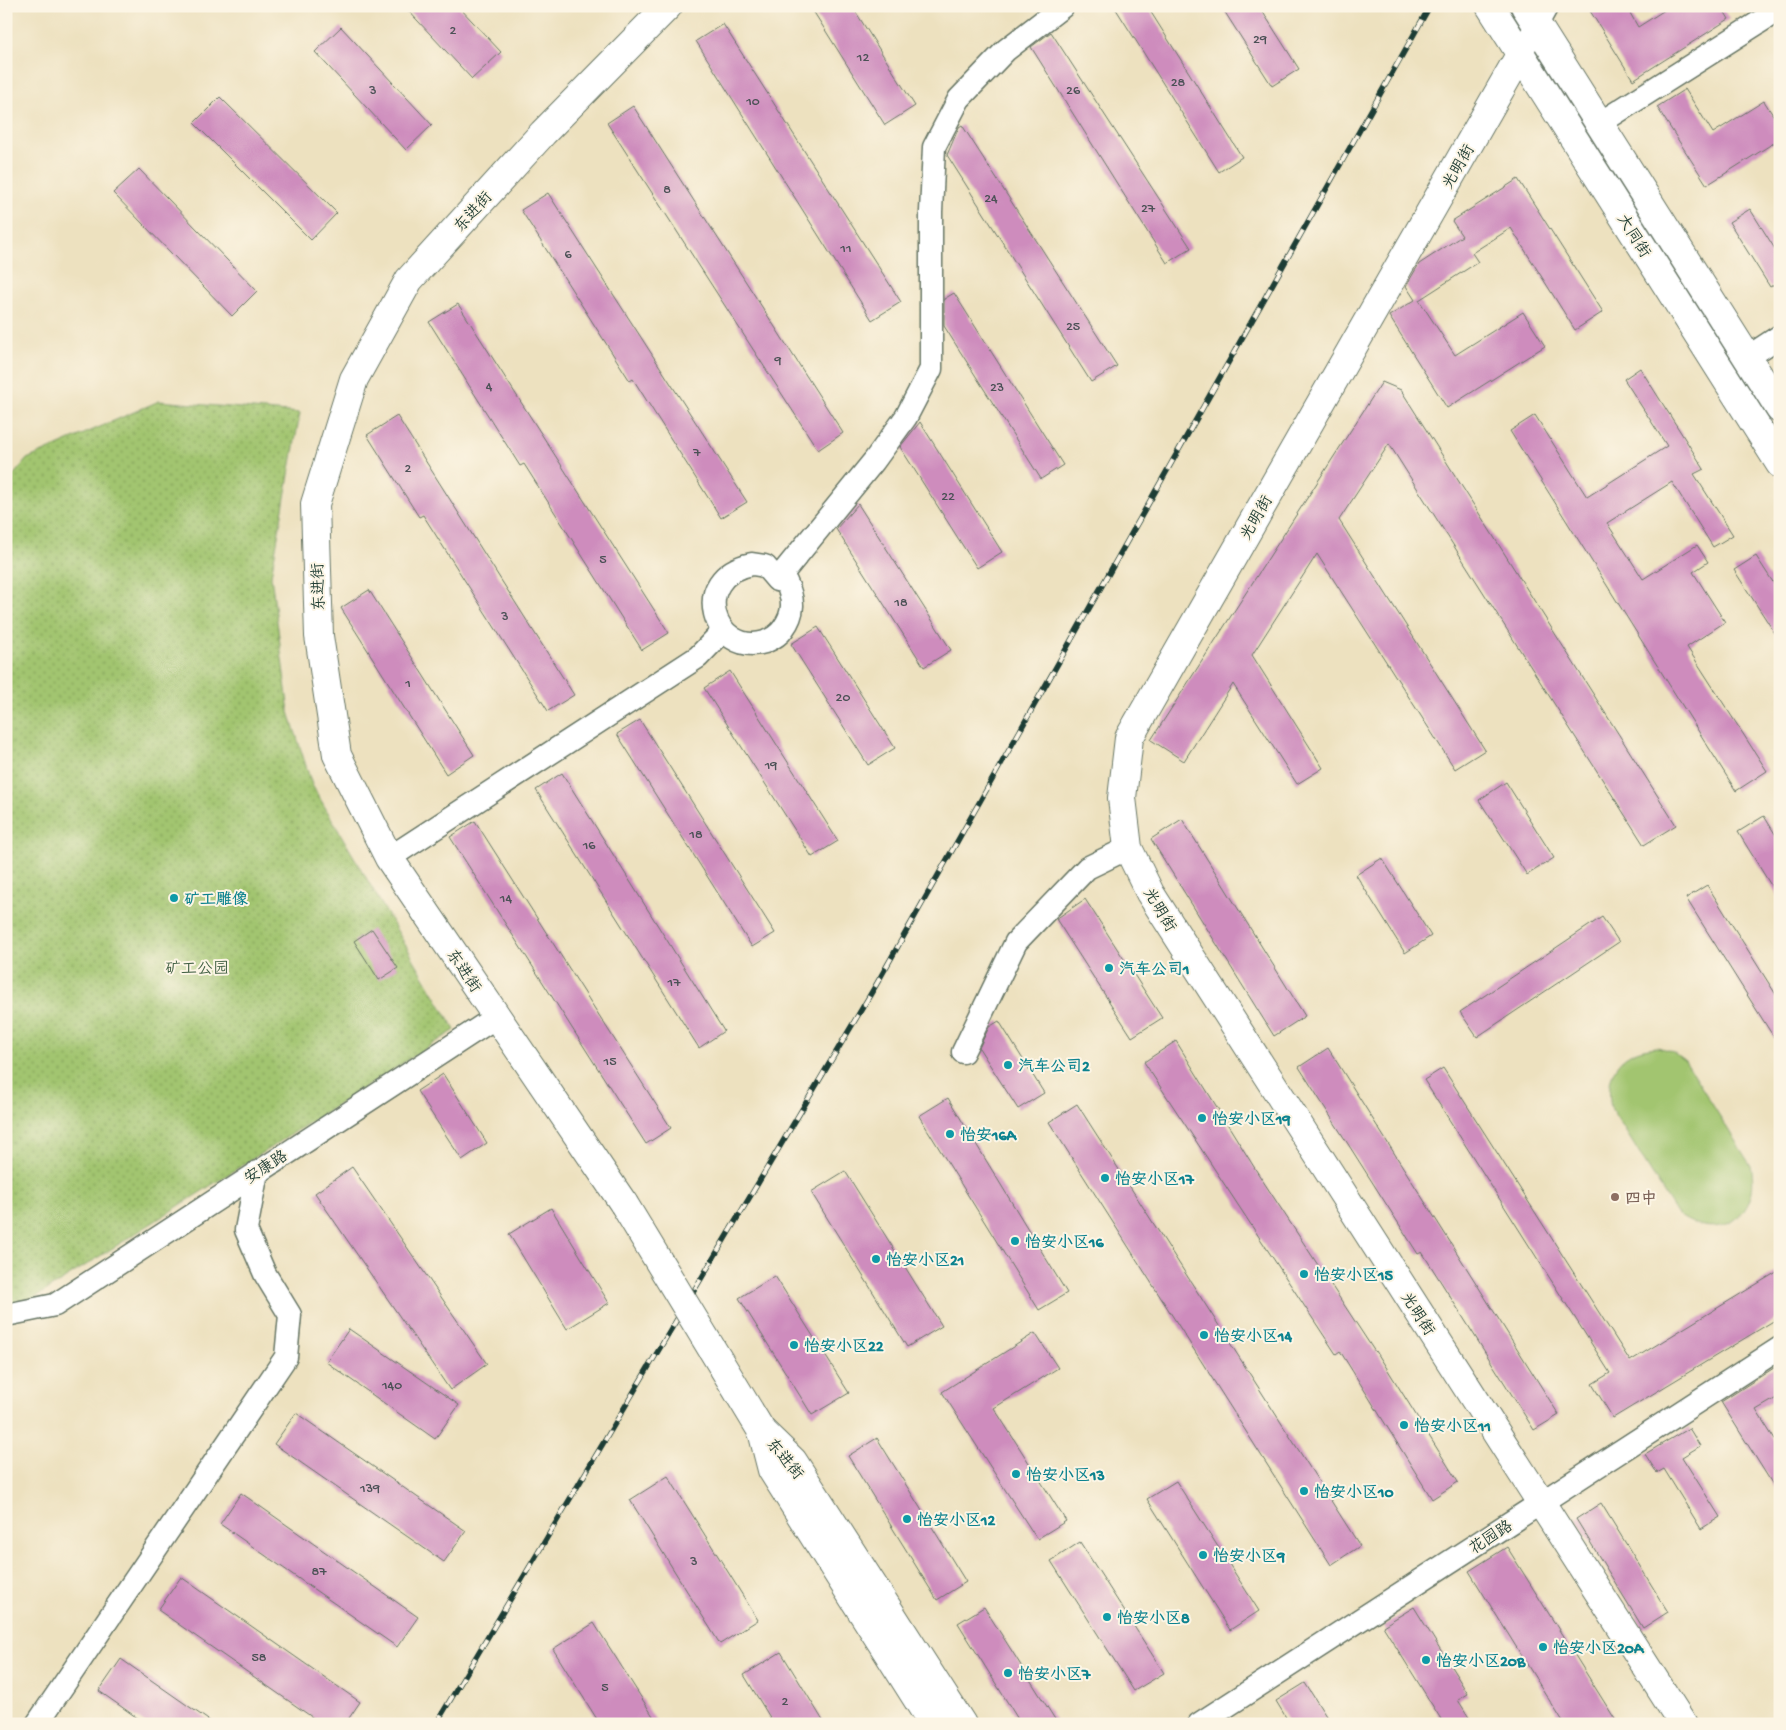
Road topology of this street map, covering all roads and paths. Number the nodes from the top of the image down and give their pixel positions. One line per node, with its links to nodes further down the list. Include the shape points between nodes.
1 (668, 6): 15 (main road, 东进街, via 543,133 409,280 354,379 315,504 319,636 337,755)
2 (1063, 6): 12 (street, via 1006,50 959,100 934,147 931,369 906,417 874,461)
3 (1490, 6): 6 (main road, 大同街)
4 (1780, 9): 7 (street)
5 (1536, 12): 6 (street); 7 (main road, 大同街)
6 (1520, 55): 11 (main road, 大同街); 14 (main road, 光明街, via 1128,738 1122,798)
7 (1600, 123): 9 (main road, 大同街)
8 (1780, 336): 9 (street)
9 (1748, 357): 10 (main road, 大同街)
10 (1780, 409)
11 (1780, 464)
12 (777, 580): 13 (street, via 765,566 752,564 727,574 714,595 713,608); 13 (street, via 786,582 792,594 793,608 781,632 758,644 745,643)
13 (723, 631): 15 (street, via 698,657)
14 (1128, 848): 17 (street, via 1087,868 1016,942); 24 (main road, 光明街, via 1150,893)
15 (389, 858): 16 (main road, 东进街)
16 (496, 1017): 18 (street, 安康路); 23 (main road, 东进街, bridge, via 624,1204)
17 (963, 1052)
18 (257, 1172): 20 (street, 安康路, via 55,1305); 25 (street, via 246,1230 265,1274 290,1315 286,1358)
19 (6, 1300): 20 (street)
20 (32, 1310): 21 (street, 安康路)
21 (6, 1315)
22 (1780, 1348): 24 (street, 花园路)
23 (762, 1430): 26 (main road, 东进街, via 772,1470); 27 (main road, 东进街, via 793,1461)
24 (1541, 1503): 28 (street, 花园路); 29 (main road, 光明街)
25 (37, 1724)
26 (934, 1724)
27 (962, 1724)
28 (1199, 1724)
29 (1683, 1724)

